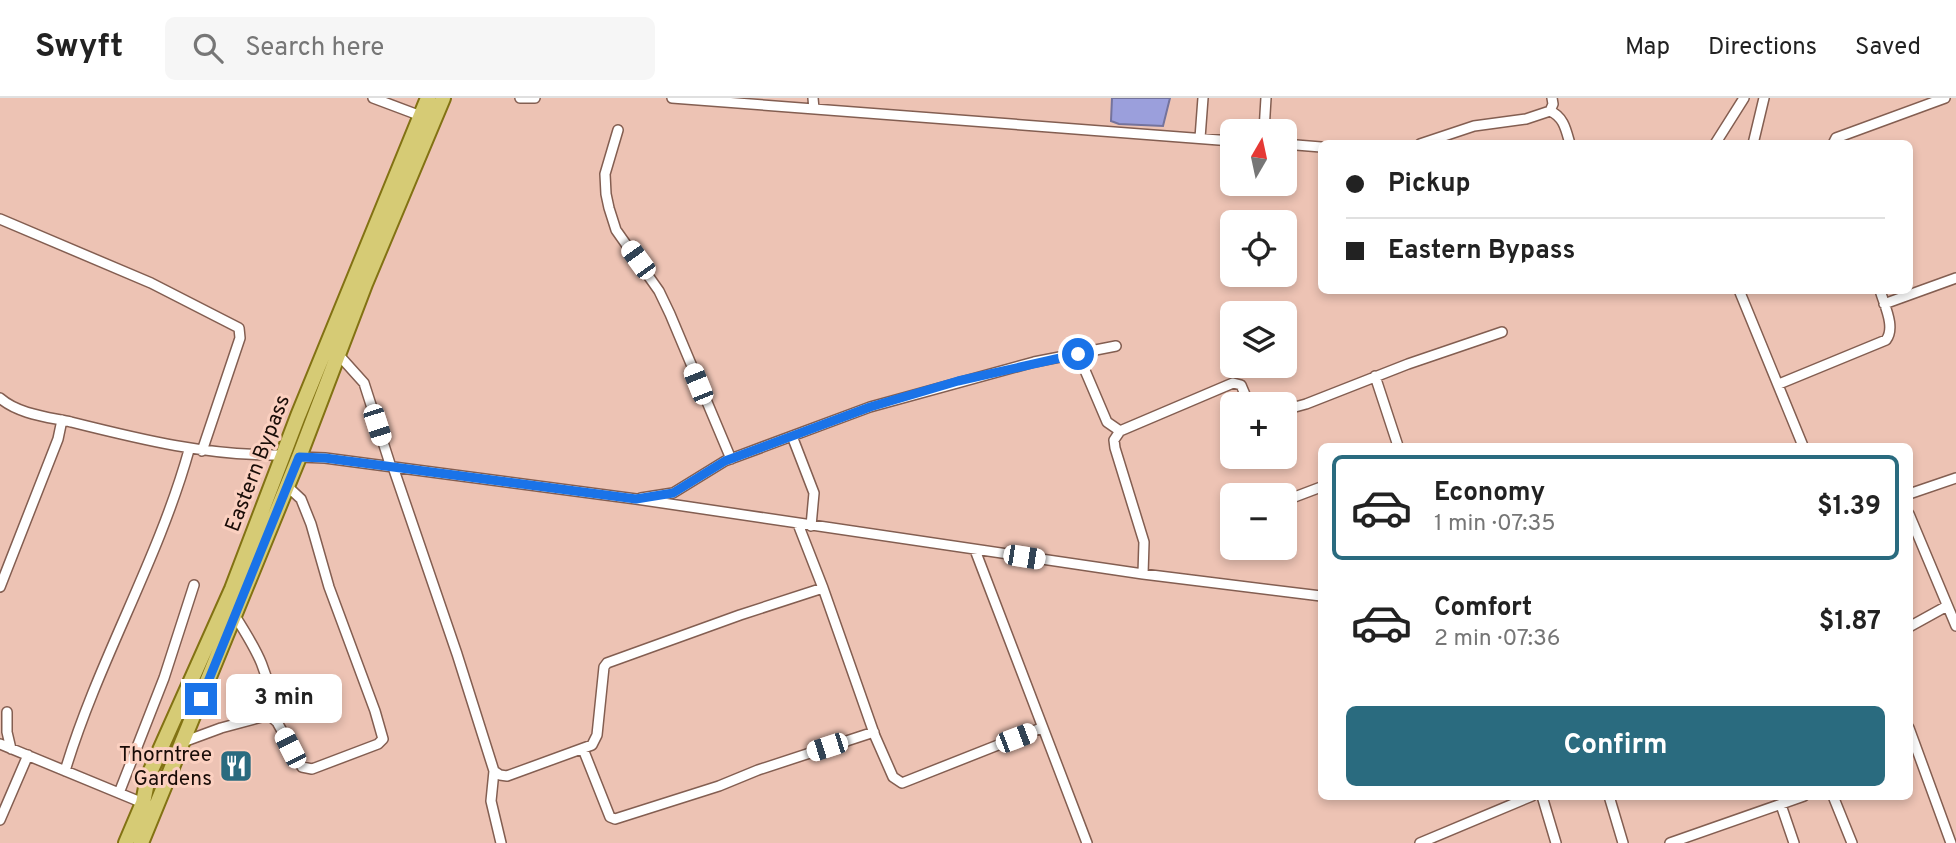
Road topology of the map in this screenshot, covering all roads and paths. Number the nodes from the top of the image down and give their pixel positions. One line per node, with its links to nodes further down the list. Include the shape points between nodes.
1 (373, 98): 16 (street)
2 (428, 98): 16 (main road, Eastern Bypass)
3 (443, 98): 37 (main road, Eastern Bypass)
4 (520, 98): 5 (street)
5 (535, 98)
6 (672, 98): 14 (street)
7 (813, 98): 14 (street)
8 (1203, 98): 19 (street)
9 (1266, 98): 17 (street)
10 (1552, 98): 15 (street)
11 (1744, 98): 23 (street)
12 (1764, 98): 24 (street)
13 (1942, 98): 25 (street)
14 (814, 109): 19 (street)
15 (1550, 111): 21 (street, via 1474,126); 22 (street, via 1564,124)
16 (421, 116): 51 (main road, Eastern Bypass)
17 (1265, 119)
18 (618, 130): 53 (street, via 605,174 616,230 659,291)
19 (1200, 138): 20 (street)
20 (1220, 140)
21 (1432, 140)
22 (1569, 140)
23 (1718, 140)
24 (1754, 140)
25 (1835, 140)
26 (1297, 145): 27 (street)
27 (1318, 147)
28 (0, 219): 50 (street, via 151,283 239,328 240,338)
29 (1956, 278): 33 (street)
30 (1741, 294): 40 (street)
31 (1881, 294): 34 (street)
32 (1912, 294): 34 (street)
33 (1913, 294)
34 (1884, 304): 40 (street, via 1890,325 1886,340)
35 (1502, 332): 39 (street)
36 (1116, 346): 38 (street)
37 (337, 353): 52 (main road, Eastern Bypass); 54 (street, via 364,383)
38 (1078, 354): 45 (street, via 1107,422); 46 (street, via 958,381)
39 (1375, 376): 43 (street); 47 (street)
40 (1779, 384): 48 (street)
41 (1244, 392): 45 (street, via 1233,383)
42 (0, 398): 44 (street)
43 (1297, 406)
44 (62, 421): 49 (street); 67 (street)
45 (1120, 431): 65 (street, via 1115,448 1144,541)
46 (792, 436): 53 (street); 63 (street, via 814,493)
47 (1397, 443)
48 (1802, 443)
49 (189, 450): 50 (street); 84 (street)
50 (202, 451): 51 (street)
51 (283, 455): 92 (main road, Eastern Bypass, via 232,589 148,777)
52 (299, 457): 54 (street); 56 (main road, Eastern Bypass)
53 (731, 459): 60 (street, via 673,493)
54 (392, 467): 60 (street); 85 (street)
55 (1956, 478): 58 (street)
56 (288, 486): 71 (main road, Eastern Bypass); 75 (street, via 301,499 311,524 383,739 306,769)
57 (1318, 487): 59 (street)
58 (1913, 493)
59 (1297, 495)
60 (636, 499): 61 (street)
61 (798, 524): 63 (street); 68 (street)
62 (1913, 524): 70 (street)
63 (811, 526): 64 (street)
64 (975, 550): 65 (street); 76 (street)
65 (1143, 575): 69 (street)
66 (194, 585): 86 (street)
67 (0, 587)
68 (823, 588): 77 (street); 82 (street, via 607,663 597,735 592,745)
69 (1318, 596)
70 (1947, 606): 72 (street); 73 (street)
71 (235, 616): 75 (street, via 260,656 272,692); 79 (main road, Eastern Bypass)
72 (1913, 625)
73 (1956, 626)
74 (7, 712): 81 (street)
75 (273, 717): 79 (street, via 263,716)
76 (1041, 728): 77 (street, via 902,783 893,777); 98 (street)
77 (874, 732): 82 (street, via 615,819 610,817)
78 (1913, 739): 105 (street)
79 (183, 742): 96 (main road, Eastern Bypass)
80 (0, 744): 81 (street)
81 (11, 748): 83 (street)
82 (583, 749): 85 (street, via 507,776)
83 (28, 755): 84 (street); 94 (street)
84 (65, 771): 86 (street)
85 (494, 771): 97 (street, via 491,801)
86 (119, 793): 92 (street)
87 (1522, 800): 99 (street)
88 (1543, 800): 100 (street)
89 (1610, 800): 101 (street)
90 (1792, 800): 93 (street)
91 (1835, 800): 104 (street)
92 (143, 803): 95 (main road, Eastern Bypass)
93 (1781, 804): 102 (street); 103 (street)
94 (0, 820)
95 (126, 843)
96 (141, 843)
97 (501, 843)
98 (1087, 843)
99 (1420, 843)
100 (1556, 843)
101 (1623, 843)
102 (1670, 843)
103 (1794, 843)
104 (1852, 843)
105 (1951, 843)

